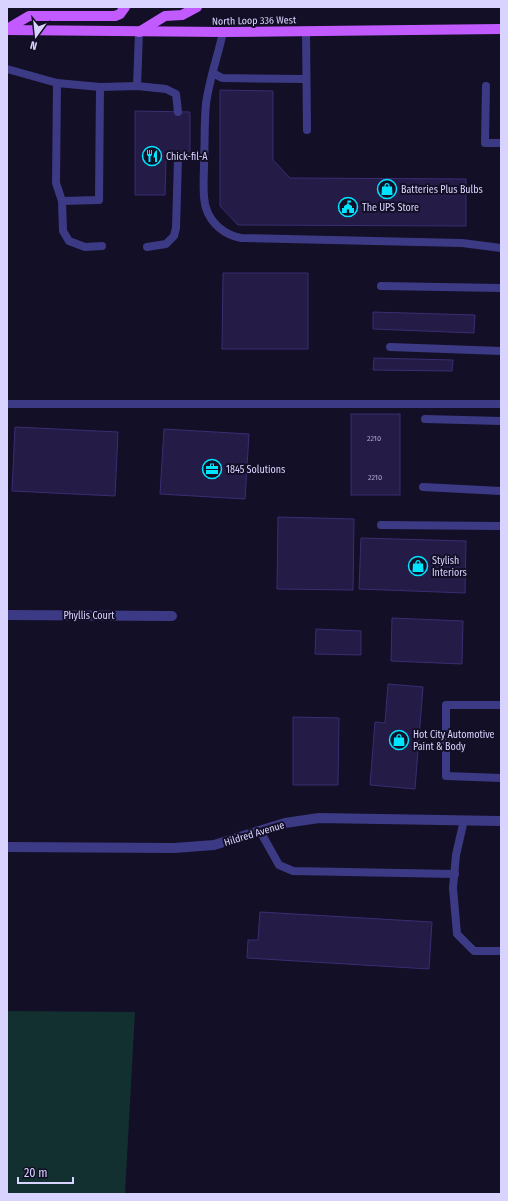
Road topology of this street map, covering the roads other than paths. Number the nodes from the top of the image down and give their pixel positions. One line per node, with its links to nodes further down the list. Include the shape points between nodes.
1 (125, 7): 4 (main road, via 115,16 29,16)
2 (197, 7): 6 (main road, via 182,15 165,16)
3 (501, 29): 5 (main road, North Loop 336 West)
4 (7, 30): 6 (main road, North Loop 336 West)
5 (306, 31): 7 (main road, North Loop 336 West); 10 (lane)
6 (139, 32): 7 (main road, North Loop 336 West); 12 (lane)
7 (224, 32): 9 (lane)
8 (7, 69): 11 (lane)
9 (213, 73): 10 (lane, via 222,78); 22 (lane, via 206,104 204,198 211,219 227,234 241,238 462,243)
10 (306, 79): 16 (lane)
11 (58, 83): 14 (lane); 19 (lane, via 56,184)
12 (137, 86): 14 (lane); 15 (lane, via 166,89 176,94)
13 (486, 86): 17 (lane, via 485,143)
14 (100, 87): 19 (lane, via 99,200)
15 (178, 112)
16 (307, 130)
17 (501, 143)
18 (178, 159): 21 (lane, via 174,236 166,244)
19 (62, 200): 20 (lane, via 63,232 69,241 86,247)
20 (102, 246)
21 (147, 247)
22 (501, 248)
23 (380, 286): 24 (lane)
24 (501, 288)
25 (390, 347): 26 (lane)
26 (501, 351)
27 (7, 404): 28 (lane)
28 (501, 404)
29 (425, 419): 30 (lane)
30 (501, 421)
31 (424, 487): 32 (lane)
32 (501, 491)
33 (381, 524): 34 (lane)
34 (501, 526)
35 (7, 615): 36 (street, Phyllis Court)
36 (172, 616)
37 (501, 705): 38 (lane, via 446,705 446,776)
38 (501, 778)
39 (464, 820): 40 (street, Hildred Avenue); 41 (street, Hildred Avenue, via 319,818 285,823); 43 (lane, via 456,854)
40 (501, 821)
41 (260, 831): 42 (street, Hildred Avenue, via 214,845 174,848); 43 (lane, via 279,865 293,871)
42 (7, 847)
43 (455, 874): 44 (lane, via 457,934 474,951)
44 (501, 951)

